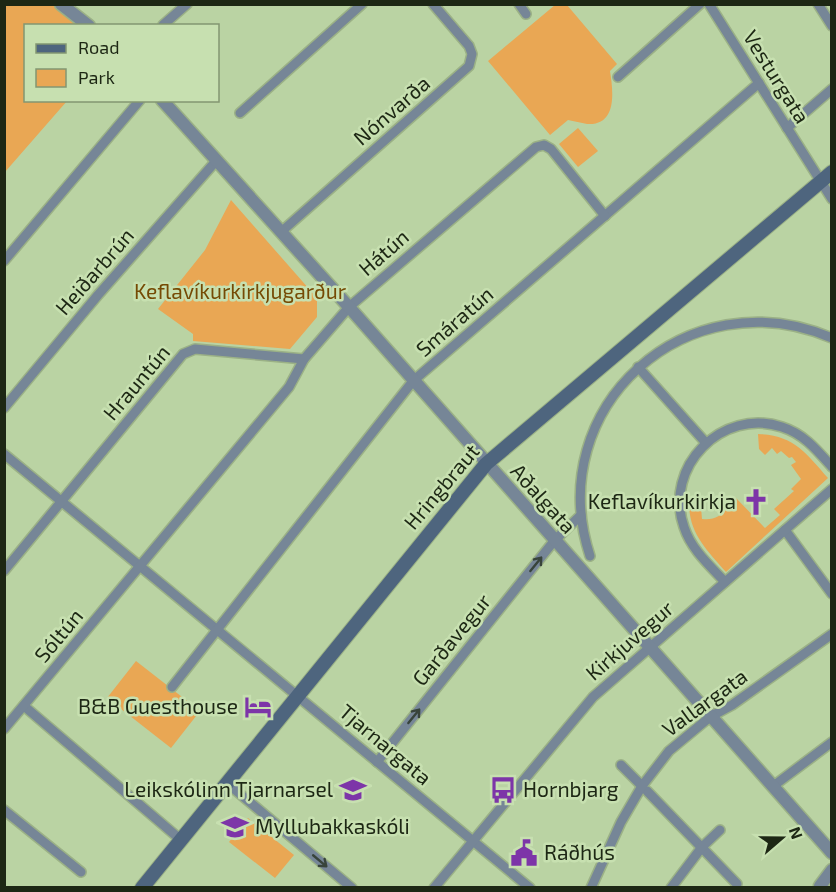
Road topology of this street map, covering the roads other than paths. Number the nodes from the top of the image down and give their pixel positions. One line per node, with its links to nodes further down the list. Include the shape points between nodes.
1 (61, 4): 10 (street)
2 (187, 4): 11 (street)
3 (362, 4): 18 (street)
4 (433, 4): 25 (street, Nónvarða, via 469,46 469,66)
5 (519, 4): 9 (street)
6 (700, 4): 13 (street)
7 (709, 4): 14 (street, Vesturgata)
8 (818, 4): 12 (street)
9 (526, 14)
10 (87, 24)
11 (165, 24)
12 (831, 26)
13 (618, 77)
14 (759, 83): 19 (street, Vesturgata); 24 (street, Smáratún)
15 (831, 89): 19 (street)
16 (138, 102): 26 (street)
17 (164, 102): 20 (street, Aðalgata)
18 (240, 113)
19 (787, 128): 22 (street, Vesturgata)
20 (216, 160): 25 (street, Aðalgata); 32 (street, Heiðarbrún)
21 (831, 172): 22 (main road, Hringbraut)
22 (820, 181): 23 (street, Vesturgata); 35 (main road, Hringbraut)
23 (831, 199)
24 (605, 216): 27 (street, Hátún, via 551,149 538,146); 31 (street, Smáratún)
25 (281, 232): 27 (street, Aðalgata)
26 (4, 261)
27 (349, 308): 29 (street, Hátún); 31 (street, Aðalgata)
28 (831, 338): 30 (street, via 774,322 728,324 679,340)
29 (304, 359): 38 (street, Hrauntún, via 195,349 183,354); 43 (street, Hátún, via 289,387)
30 (638, 368): 33 (street); 39 (street, via 612,398 593,433 581,479)
31 (413, 381): 35 (street, Aðalgata); 47 (street, Smáratún)
32 (4, 408)
33 (706, 443): 36 (street, via 723,431 742,425 773,424 802,436); 45 (street, via 686,471 680,508 692,545)
34 (4, 454): 38 (street, Tjarnargata)
35 (486, 464): 41 (street, Aðalgata); 51 (main road, Hringbraut)
36 (831, 467)
37 (831, 489): 40 (street, Kirkjuvegur)
38 (62, 501): 43 (street, Tjarnargata); 44 (street, Hrauntún)
39 (581, 515): 41 (street, Garðavegur); 42 (street)
40 (785, 530): 45 (street, Kirkjuvegur); 46 (street)
41 (554, 541): 49 (street, Aðalgata); 56 (street, Garðavegur, one-way to 41)
42 (590, 556)
43 (141, 566): 47 (street, Tjarnargata); 52 (street, Sóltún)
44 (4, 571)
45 (725, 582): 49 (street, Kirkjuvegur)
46 (831, 594)
47 (218, 630): 50 (street); 51 (street, Tjarnargata)
48 (831, 634): 53 (street, Vallargata)
49 (649, 648): 53 (street, Aðalgata); 64 (street, Kirkjuvegur, via 593,697)
50 (172, 687)
51 (297, 695): 56 (street, Tjarnargata); 58 (main road, Hringbraut)
52 (24, 706): 54 (street, Sóltún); 63 (street)
53 (710, 717): 59 (street, Aðalgata); 60 (street, Vallargata, via 669,751)
54 (4, 729)
55 (831, 742): 59 (street)
56 (378, 762): 64 (street, Tjarnargata)
57 (621, 765): 60 (street)
58 (227, 783): 63 (main road, Hringbraut); 74 (street, one-way to 74)
59 (772, 787): 65 (street, Aðalgata)
60 (644, 788): 66 (street); 77 (street, Vallargata, via 621,822)
61 (4, 810): 69 (street)
62 (720, 830): 66 (street)
63 (181, 840): 73 (main road, Hringbraut)
64 (474, 841): 75 (street, Kirkjuvegur); 76 (street, Tjarnargata)
65 (827, 844): 67 (street, Aðalgata)
66 (702, 848): 71 (street); 78 (street)
67 (831, 853)
68 (831, 870): 72 (street)
69 (81, 872)
70 (831, 878): 72 (street)
71 (737, 884)
72 (819, 887)
73 (142, 888)
74 (352, 888)
75 (434, 888)
76 (530, 888)
77 (591, 888)
78 (671, 888)

